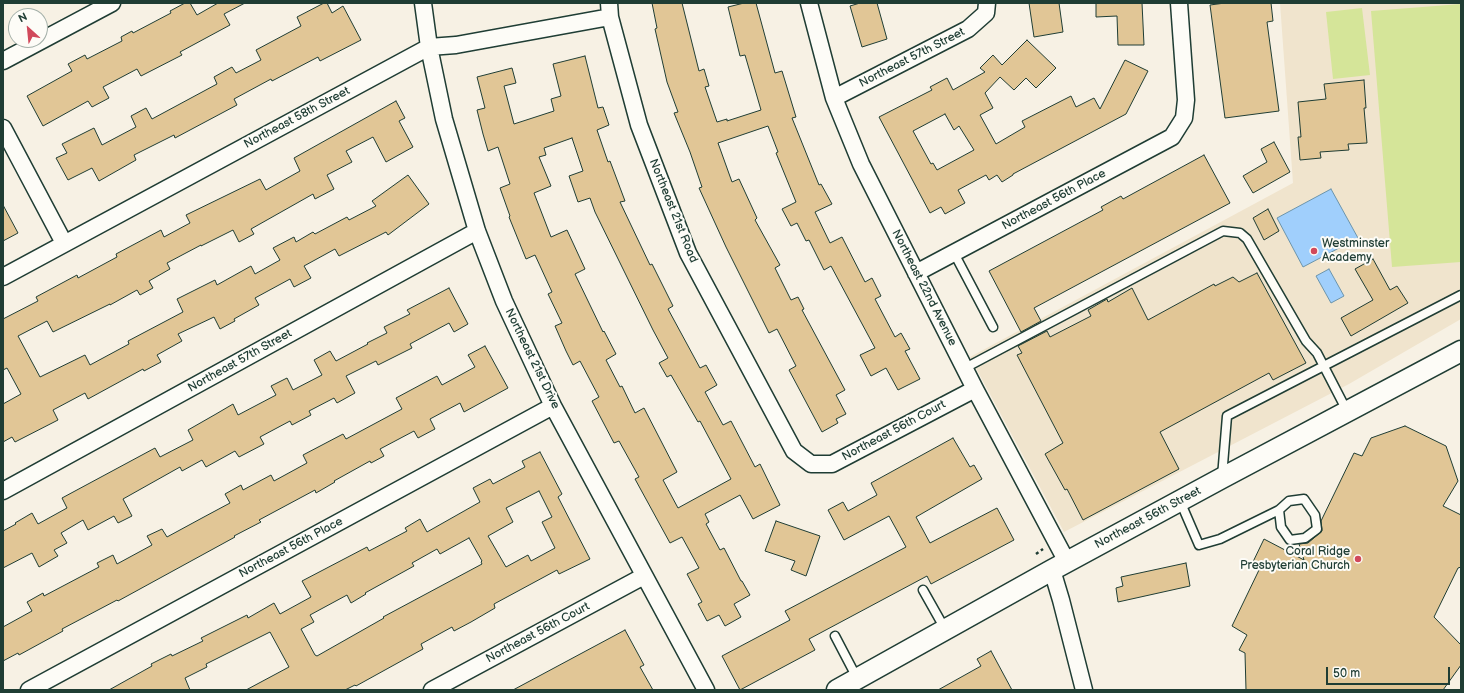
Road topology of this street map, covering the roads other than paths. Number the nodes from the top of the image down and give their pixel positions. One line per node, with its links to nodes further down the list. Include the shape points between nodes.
1 (112, 3): 8 (street)
2 (423, 3): 7 (street, Northeast 21st Drive)
3 (809, 3): 9 (street, Northeast 22nd Avenue)
4 (1179, 3): 13 (street, Northeast 56th Place, via 1186,100 1184,118 1172,137)
5 (987, 8): 9 (street, Northeast 57th Street, via 968,29)
6 (609, 10): 7 (street, Northeast 58th Street, via 456,45); 24 (street, Northeast 21st Road, via 639,126 688,254 794,451)
7 (429, 47): 11 (street, Northeast 21st Drive, via 444,119); 12 (street, Northeast 58th Street)
8 (3, 61)
9 (834, 98): 14 (street, Northeast 22nd Avenue, via 861,164)
10 (3, 128): 12 (street)
11 (477, 231): 22 (street, Northeast 21st Drive, via 504,301); 26 (street, Northeast 57th Street)
12 (64, 243): 15 (street, Northeast 58th Street)
13 (954, 253): 14 (street, Northeast 56th Place); 17 (lane)
14 (916, 273): 20 (street, Northeast 22nd Avenue)
15 (3, 277)
16 (1461, 295): 19 (lane)
17 (993, 327)
18 (1461, 351): 23 (street, Northeast 56th Street)
19 (1324, 365): 20 (lane, via 1306,341 1247,239 1240,233 1223,231); 23 (lane); 25 (lane, via 1227,416)
20 (965, 368): 21 (street, Northeast 22nd Avenue)
21 (975, 389): 24 (street, Northeast 56th Court, via 832,464); 29 (street, Northeast 22nd Avenue)
22 (553, 406): 30 (street, Northeast 21st Drive); 35 (street, Northeast 56th Place)
23 (1348, 412): 25 (street, Northeast 56th Street)
24 (811, 464)
25 (1222, 478): 27 (street, Northeast 56th Street)
26 (3, 491)
27 (1180, 501): 28 (lane, via 1199,545 1220,539); 29 (street, Northeast 56th Street)
28 (1279, 510): 28 (lane, via 1289,501 1304,500 1315,515 1317,529 1305,538 1290,540 1281,527)
29 (1060, 566): 32 (street, Northeast 56th Street); 39 (street, Northeast 22nd Avenue, via 1062,600)
30 (644, 576): 36 (street, Northeast 56th Court); 37 (street, Northeast 21st Drive)
31 (923, 590): 32 (lane)
32 (945, 630): 34 (street, Northeast 56th Street)
33 (835, 636): 34 (lane)
34 (858, 679): 38 (street, Northeast 56th Street)
35 (29, 690)
36 (432, 690)
37 (706, 690)
38 (837, 690)
39 (1084, 690)

